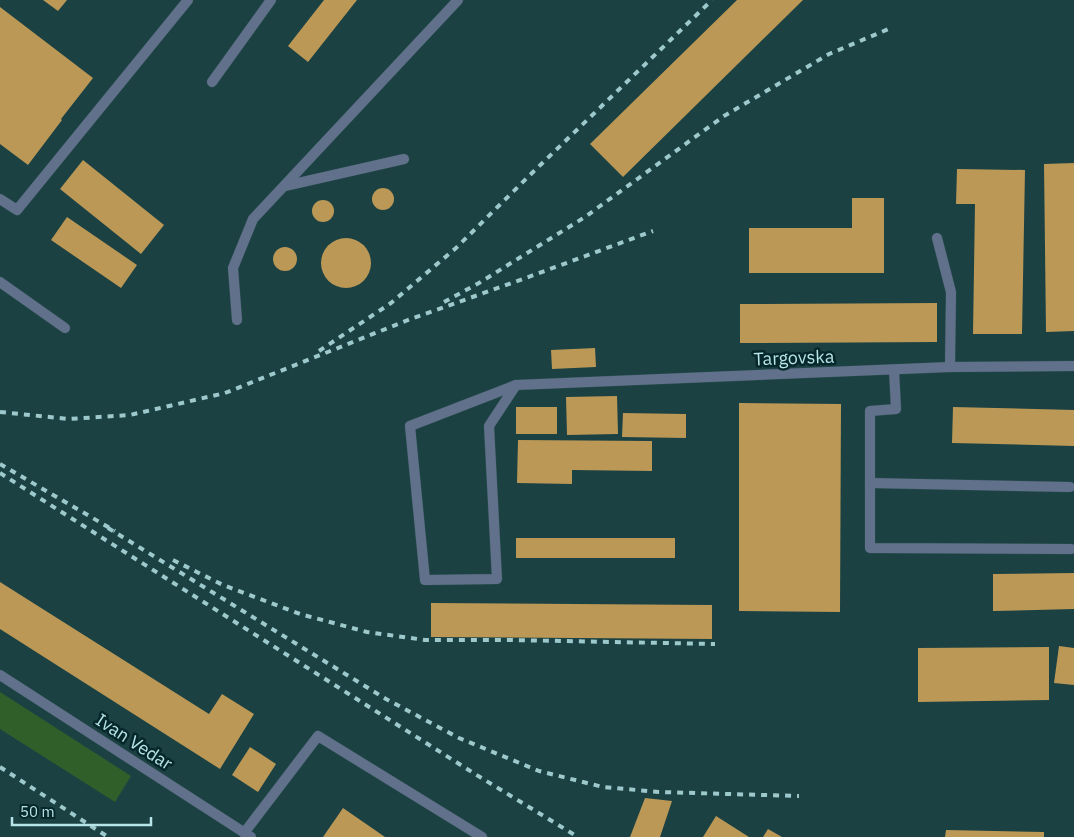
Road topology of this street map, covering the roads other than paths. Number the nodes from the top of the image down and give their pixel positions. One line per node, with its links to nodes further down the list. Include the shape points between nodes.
1 (188, 0): 7 (street, via 17,210)
2 (271, 0): 4 (street)
3 (458, 0): 6 (street)
4 (212, 82)
5 (404, 159): 6 (street)
6 (284, 186): 10 (street, via 253,219 233,268)
7 (0, 199)
8 (937, 238): 13 (street, via 951,292)
9 (0, 282): 11 (street)
10 (238, 320)
11 (65, 328)
12 (1074, 366): 13 (street, Targovska)
13 (950, 367): 14 (street, Targovska)
14 (894, 370): 15 (street, Targovska); 16 (street, via 896,409 870,410)
15 (516, 385): 15 (street, Targovska, via 410,426 425,580 497,579 488,426)
16 (870, 483): 17 (street); 18 (street, via 870,548)
17 (1070, 487)
18 (1071, 549)
19 (0, 675): 20 (street, Ivan Vedar)
20 (247, 835): 21 (street, via 318,736)
21 (482, 837)

